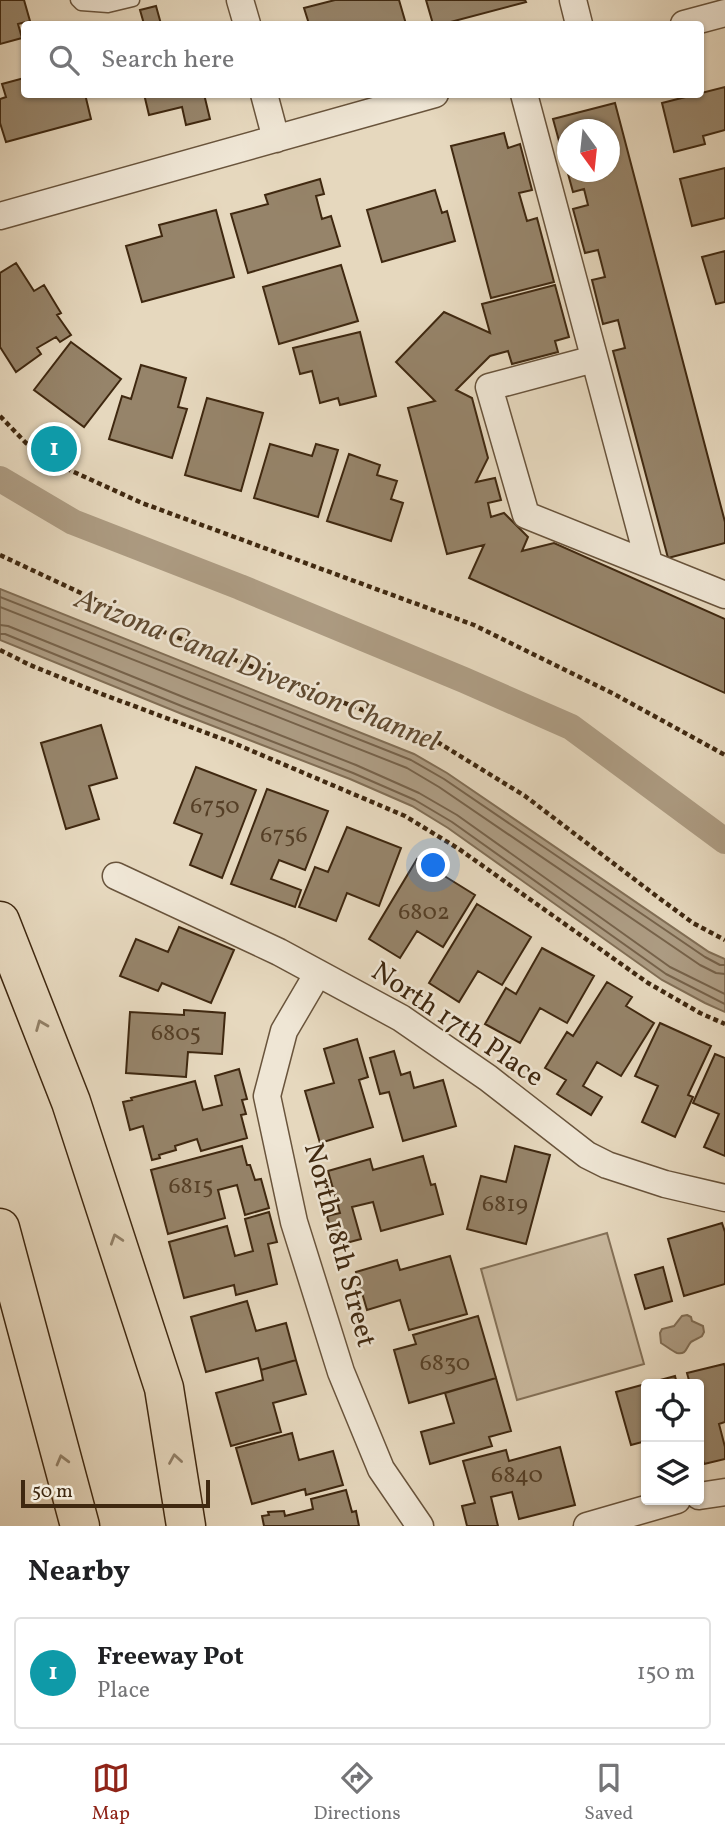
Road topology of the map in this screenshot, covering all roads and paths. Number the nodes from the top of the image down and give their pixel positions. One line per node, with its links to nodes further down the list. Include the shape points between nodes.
1 (77, 0): 2 (lane, via 108,6)
2 (133, 0)
3 (240, 0): 6 (street)
4 (573, 0): 7 (street)
5 (725, 13): 8 (street)
6 (246, 21)
7 (578, 21)
8 (695, 21)
9 (265, 98): 12 (street)
10 (421, 98): 12 (street)
11 (525, 98): 14 (street)
12 (276, 139): 13 (street)
13 (0, 216)
14 (594, 359): 17 (street); 17 (street, via 489,387 526,515)
15 (0, 416): 20 (path, via 26,443 63,467 142,503 474,625)
16 (0, 555): 23 (path, via 164,632 426,735 526,796 659,898)
17 (649, 563): 18 (street)
18 (725, 595)
19 (0, 650): 25 (path, via 405,816 648,983)
20 (725, 755)
21 (116, 876): 24 (street, North 17th Place)
22 (0, 921): 33 (highway, one-way to 22, via 164,1388 71,1101)
23 (725, 940)
24 (318, 973): 26 (street, North 17th Place, via 412,1026 488,1078 587,1156 665,1184); 34 (street, North 18th Street, via 284,1031 268,1096 295,1223 341,1372 381,1469)
25 (725, 1024)
26 (725, 1198)
27 (0, 1228): 32 (highway, one-way to 27)
28 (725, 1492): 29 (street)
29 (704, 1495)
30 (664, 1505): 31 (street)
31 (623, 1521): 35 (street)
32 (80, 1526)
33 (186, 1526)
34 (420, 1526)
35 (587, 1526)

